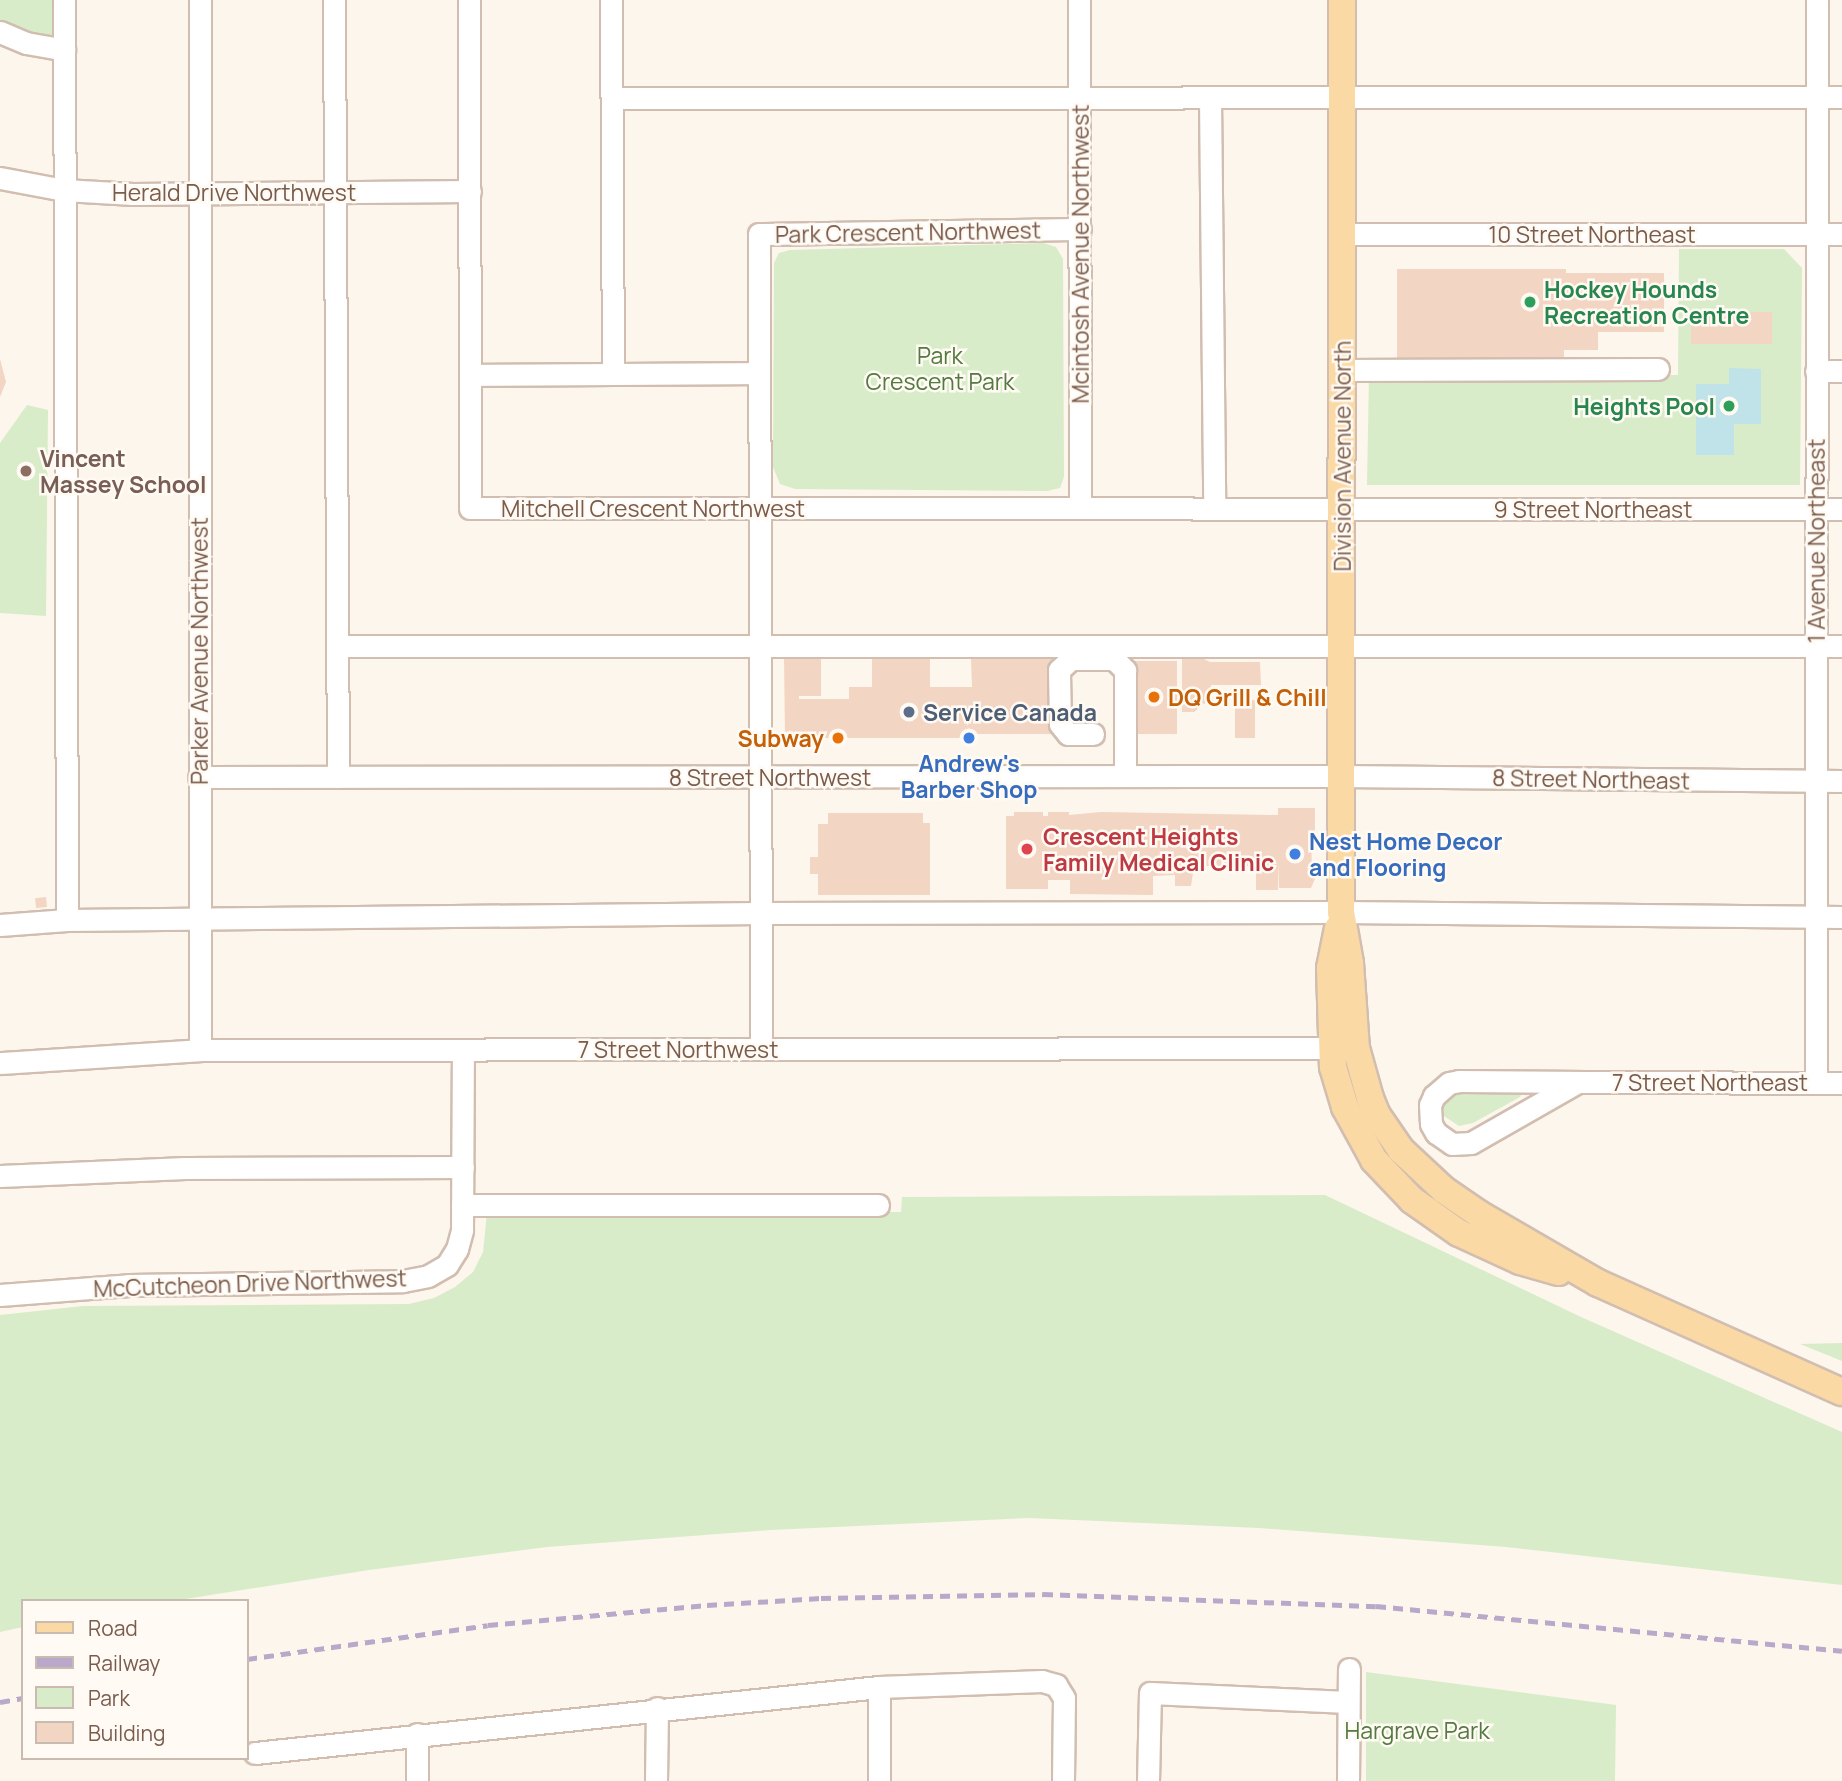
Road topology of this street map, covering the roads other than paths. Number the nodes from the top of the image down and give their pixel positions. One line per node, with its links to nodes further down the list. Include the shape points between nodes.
1 (64, 0): 10 (street)
2 (200, 0): 21 (street, Parker Avenue Northwest)
3 (334, 0): 20 (street)
4 (469, 0): 19 (street, Mitchell Crescent Northwest)
5 (611, 0): 13 (street)
6 (1079, 0): 14 (street, Mcintosh Avenue Northwest)
7 (1342, 0): 16 (main road, Division Avenue North)
8 (1816, 0): 11 (street, 1 Avenue Northeast)
9 (0, 32): 10 (street, via 26,43)
10 (64, 50): 18 (street)
11 (1816, 97): 12 (street); 16 (street); 24 (street, 1 Avenue Northeast)
12 (1842, 97)
13 (612, 98): 14 (street); 30 (street)
14 (1080, 98): 15 (street); 22 (street, Mcintosh Avenue Northwest)
15 (1210, 98): 16 (street); 35 (street)
16 (1342, 98): 23 (main road, Division Avenue North)
17 (0, 178): 18 (street, Herald Drive Northwest)
18 (64, 190): 21 (street, Herald Drive Northwest); 57 (street)
19 (470, 191): 20 (street, Herald Drive Northwest); 32 (street, Mitchell Crescent Northwest)
20 (335, 192): 21 (street, Herald Drive Northwest); 40 (street)
21 (200, 193): 47 (street, Parker Avenue Northwest)
22 (1080, 229): 31 (street, Park Crescent Northwest, via 759,234); 34 (street, Mcintosh Avenue Northwest)
23 (1342, 234): 24 (street, 10 Street Northeast); 27 (main road, Division Avenue North)
24 (1816, 234): 25 (street, 10 Street Northeast); 28 (street, 1 Avenue Northeast)
25 (1842, 234)
26 (1658, 369): 27 (street)
27 (1341, 370): 36 (main road, Division Avenue North)
28 (1816, 371): 29 (street); 37 (street, 1 Avenue Northeast)
29 (1842, 371)
30 (613, 373): 31 (street); 32 (street)
31 (759, 373): 33 (street, Park Crescent Northwest)
32 (470, 375): 33 (street, Mitchell Crescent Northwest, via 470,508)
33 (759, 508): 34 (street, Mitchell Crescent Northwest); 41 (street, Park Crescent Northwest)
34 (1080, 508): 35 (street, Mitchell Crescent Northwest)
35 (1214, 508): 36 (street, Mitchell Crescent Northwest)
36 (1343, 508): 37 (street, 9 Street Northeast); 39 (main road, Division Avenue North)
37 (1816, 509): 38 (street, 9 Street Northeast); 42 (street, 1 Avenue Northeast)
38 (1842, 509)
39 (1340, 645): 41 (street); 42 (street); 46 (main road, Division Avenue North)
40 (337, 646): 41 (street); 48 (street)
41 (759, 646): 49 (street, Park Crescent Northwest)
42 (1816, 646): 43 (street); 50 (street, 1 Avenue Northeast)
43 (1842, 646)
44 (1093, 734): 45 (street, via 1068,734 1059,724 1059,670 1071,659 1114,659 1125,670)
45 (1125, 776): 46 (street, 8 Street Northwest); 49 (street, 8 Street Northwest)
46 (1340, 776): 50 (street, 8 Street Northeast); 52 (main road, Division Avenue North)
47 (199, 777): 48 (street, 8 Street Northwest); 56 (street, Parker Avenue Northwest)
48 (338, 777): 49 (street, 8 Street Northwest)
49 (759, 777): 53 (street, Park Crescent Northwest)
50 (1816, 781): 51 (street, 8 Street Northeast); 54 (street, 1 Avenue Northeast)
51 (1842, 781)
52 (1341, 912): 53 (street); 54 (street); 59 (main road, Division Avenue North, via 1330,968)
53 (760, 913): 56 (street); 60 (street, Park Crescent Northwest)
54 (1816, 916): 55 (street); 65 (street, 1 Avenue Northeast)
55 (1842, 917)
56 (200, 919): 57 (street); 61 (street, Parker Avenue Northwest)
57 (68, 920): 58 (street)
58 (0, 925)
59 (1344, 1048): 60 (street, 7 Street Northwest); 71 (main road, Division Avenue North, via 1377,1115 1401,1150 1444,1190); 71 (main road, Division Avenue North, via 1338,1087 1345,1107 1374,1160 1412,1200 1487,1248)
60 (761, 1049): 62 (street, 7 Street Northwest)
61 (200, 1050): 62 (street, 7 Street Northwest); 63 (street, 7 Street Northwest)
62 (463, 1050): 67 (street, McCutcheon Drive Northwest)
63 (0, 1063)
64 (1578, 1082): 64 (street, 7 Street Northeast, via 1449,1083 1430,1105 1431,1124 1452,1144 1471,1143); 65 (street, 7 Street Northeast)
65 (1816, 1083): 66 (street, 7 Street Northeast)
66 (1842, 1083)
67 (463, 1167): 68 (street, via 185,1168); 69 (street, McCutcheon Drive Northwest)
68 (0, 1176)
69 (462, 1205): 70 (street); 72 (street, McCutcheon Drive Northwest, via 457,1249 447,1265 428,1276 403,1281 129,1285)
70 (878, 1205)
71 (1598, 1283): 73 (main road)
72 (0, 1295)
73 (1842, 1392)
74 (1349, 1669): 76 (street)
75 (879, 1687): 77 (street); 82 (street); 83 (street, via 1050,1681 1064,1698)
76 (1348, 1702): 84 (street, via 1150,1693); 85 (street)
77 (657, 1708): 78 (street); 81 (street)
78 (417, 1734): 79 (street); 80 (street)
79 (254, 1753)
80 (417, 1781)
81 (656, 1781)
82 (879, 1781)
83 (1063, 1781)
84 (1148, 1781)
85 (1348, 1781)

